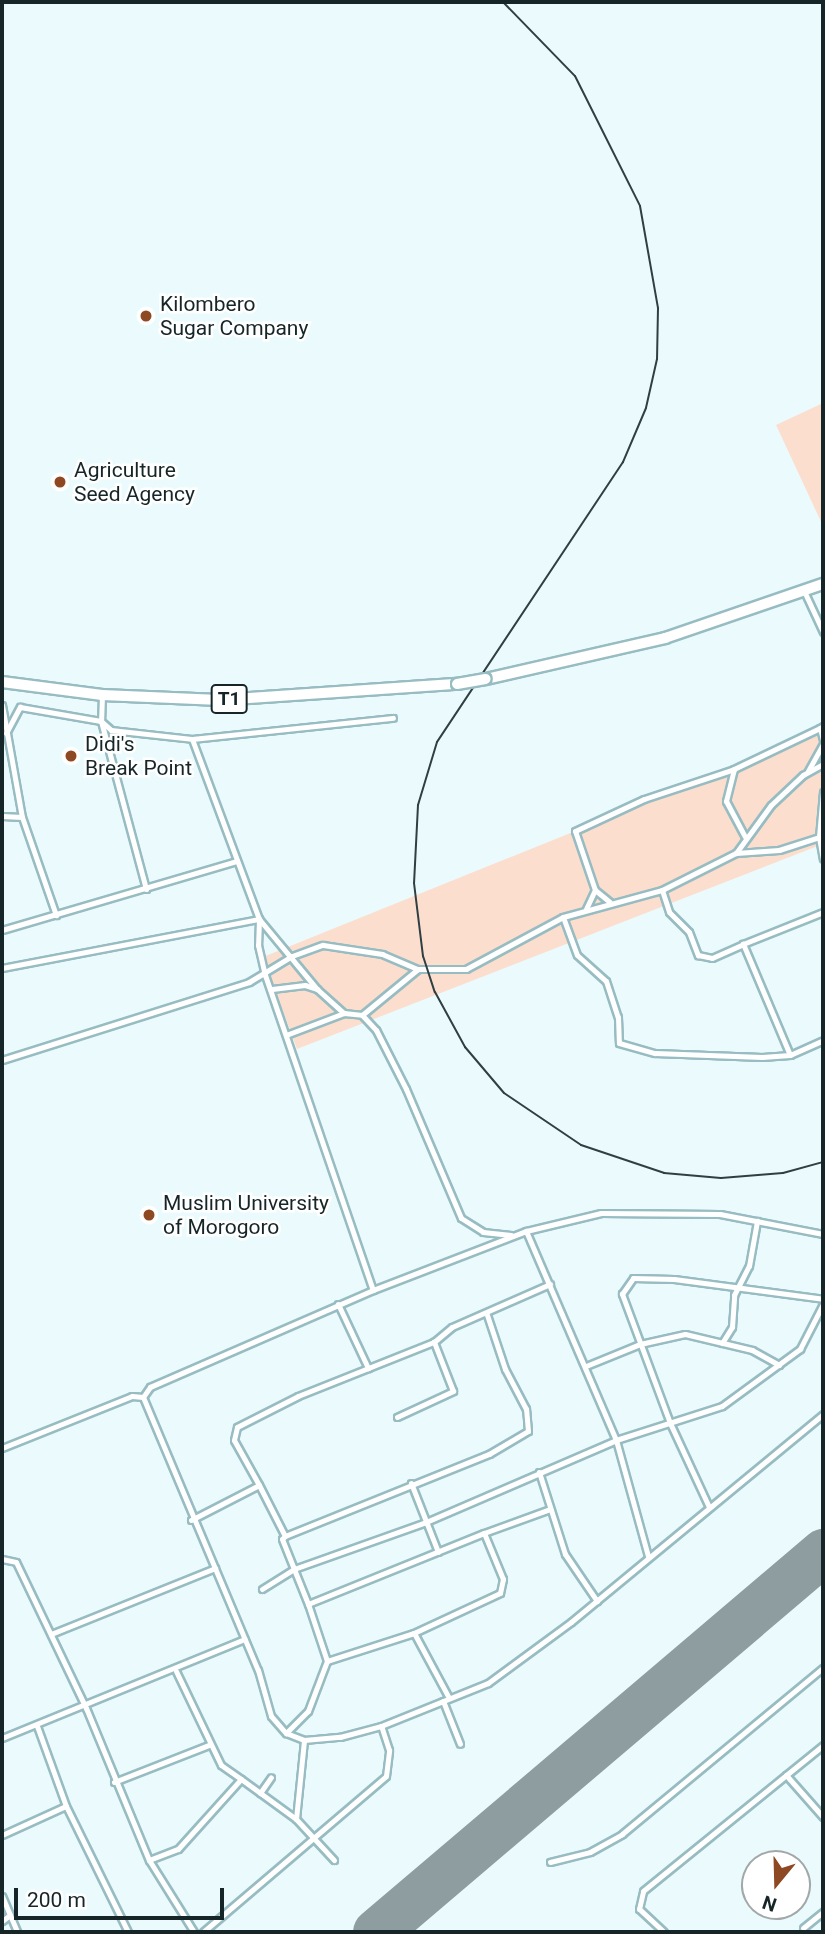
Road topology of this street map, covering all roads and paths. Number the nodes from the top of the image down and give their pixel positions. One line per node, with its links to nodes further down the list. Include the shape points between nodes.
1 (823, 584): 2 (highway, T1)
2 (804, 591): 3 (street); 5 (highway, T1, bridge, via 665,638 457,684 220,700)
3 (823, 632)
4 (2, 682): 5 (highway, T1)
5 (102, 695): 8 (street)
6 (2, 705): 10 (street)
7 (393, 718): 11 (street)
8 (101, 721): 10 (street, via 20,706); 11 (street, via 127,734); 24 (street)
9 (821, 727): 12 (street); 14 (street)
10 (6, 733): 18 (street)
11 (192, 739): 23 (street)
12 (823, 742): 15 (street)
13 (823, 765): 15 (street)
14 (733, 769): 19 (street, via 726,802); 25 (street, via 644,799 575,831)
15 (805, 775): 19 (street)
16 (823, 792): 20 (street)
17 (2, 816): 18 (street)
18 (22, 817): 30 (street)
19 (745, 836): 21 (street)
20 (819, 837): 21 (street, via 779,850); 22 (street)
21 (736, 853): 26 (street)
22 (823, 859)
23 (237, 861): 24 (street); 32 (street)
24 (146, 889): 30 (street)
25 (595, 890): 27 (street); 28 (street)
26 (662, 890): 27 (street); 34 (street, via 669,912 689,932 698,954 712,958)
27 (610, 902): 28 (street)
28 (585, 910): 31 (street)
29 (823, 912): 34 (street)
30 (55, 915): 33 (street)
31 (563, 918): 37 (street, via 466,970); 45 (street, via 577,955 606,981 618,1017 619,1043 655,1053)
32 (259, 919): 35 (street); 36 (street); 38 (street, via 258,945)
33 (2, 930)
34 (743, 944): 45 (street)
35 (292, 956): 37 (street, via 323,945 350,946); 38 (street); 40 (street)
36 (2, 968)
37 (418, 969): 42 (street)
38 (265, 975): 39 (street); 46 (street)
39 (272, 989): 40 (street, via 305,985); 43 (street)
40 (317, 989): 41 (street)
41 (344, 1013): 42 (street); 43 (street)
42 (362, 1015): 50 (street, via 376,1030 406,1089 461,1218 483,1232)
43 (286, 1035): 54 (street)
44 (823, 1040): 45 (street)
45 (790, 1055)
46 (2, 1060)
47 (757, 1221): 48 (street, via 720,1214 601,1213); 49 (street); 53 (street)
48 (526, 1231): 50 (street); 51 (street)
49 (823, 1234)
50 (514, 1236): 54 (street)
51 (550, 1284): 59 (street); 64 (street)
52 (722, 1284): 53 (street); 56 (street); 62 (street, via 633,1278 622,1294)
53 (743, 1286): 55 (street); 56 (street)
54 (373, 1290): 57 (street)
55 (823, 1299)
56 (733, 1303): 61 (street, via 732,1327)
57 (338, 1304): 65 (street); 66 (street, via 150,1387)
58 (823, 1304): 63 (street, via 800,1349)
59 (487, 1315): 60 (street, via 452,1327); 73 (street, via 505,1369 526,1409 528,1431 501,1449)
60 (434, 1342): 65 (street); 68 (street, via 453,1391)
61 (722, 1343): 62 (street, via 685,1334); 63 (street, via 751,1350)
62 (640, 1344): 64 (street); 69 (street)
63 (779, 1365): 69 (street, via 722,1406)
64 (586, 1366): 70 (street)
65 (368, 1368): 74 (street, via 233,1429)
66 (143, 1397): 71 (street, via 132,1396); 77 (street)
67 (823, 1414): 75 (street)
68 (397, 1417)
69 (670, 1423): 70 (street); 75 (street)
70 (616, 1440): 72 (street); 82 (street)
71 (2, 1448)
72 (539, 1472): 76 (street); 78 (street)
73 (411, 1483): 78 (street); 80 (street)
74 (259, 1485): 77 (street); 80 (street)
75 (709, 1507): 82 (street)
76 (550, 1509): 79 (street); 87 (street, via 565,1554)
77 (191, 1520): 84 (street)
78 (426, 1522): 81 (street); 85 (street)
79 (484, 1533): 81 (street); 89 (street, via 503,1578 502,1592)
80 (285, 1536): 85 (street, via 282,1539)
81 (438, 1552): 88 (street)
82 (648, 1556): 87 (street)
83 (2, 1559): 90 (street, via 16,1562)
84 (215, 1568): 90 (street); 91 (street)
85 (294, 1569): 86 (street); 88 (street)
86 (262, 1589)
87 (597, 1601): 95 (street, via 488,1682)
88 (308, 1604): 92 (street)
89 (414, 1633): 92 (street); 95 (street)
90 (51, 1634): 96 (street)
91 (245, 1639): 94 (street); 99 (street, via 264,1699)
92 (327, 1661): 99 (street, via 308,1710)
93 (823, 1668): 117 (street, via 612,1841)
94 (176, 1671): 96 (street); 103 (street)
95 (446, 1700): 98 (street); 102 (street)
96 (86, 1708): 97 (street); 108 (street)
97 (37, 1726): 100 (street); 110 (street)
98 (381, 1726): 101 (street); 114 (street, via 389,1750 386,1776)
99 (286, 1733): 101 (street)
100 (2, 1738)
101 (304, 1740): 112 (street)
102 (460, 1744)
103 (209, 1745): 107 (street, via 221,1765); 108 (street)
104 (823, 1745): 105 (street)
105 (786, 1775): 111 (street); 127 (street, via 643,1891 639,1909)
106 (271, 1777): 109 (street)
107 (241, 1779): 109 (street); 115 (street, via 178,1849)
108 (114, 1782): 115 (street)
109 (260, 1793): 112 (street)
110 (66, 1807): 113 (street); 124 (street)
111 (823, 1817)
112 (296, 1819): 114 (street)
113 (2, 1835)
114 (314, 1836): 116 (street); 126 (street)
115 (149, 1860): 125 (street)
116 (334, 1860)
117 (550, 1862)
118 (2, 1896): 120 (street)
119 (821, 1911): 122 (street)
120 (10, 1915): 121 (street); 123 (street)
121 (2, 1922)
122 (803, 1928)
123 (18, 1932)
124 (128, 1932)
125 (194, 1932)
126 (203, 1932)
127 (664, 1932)

